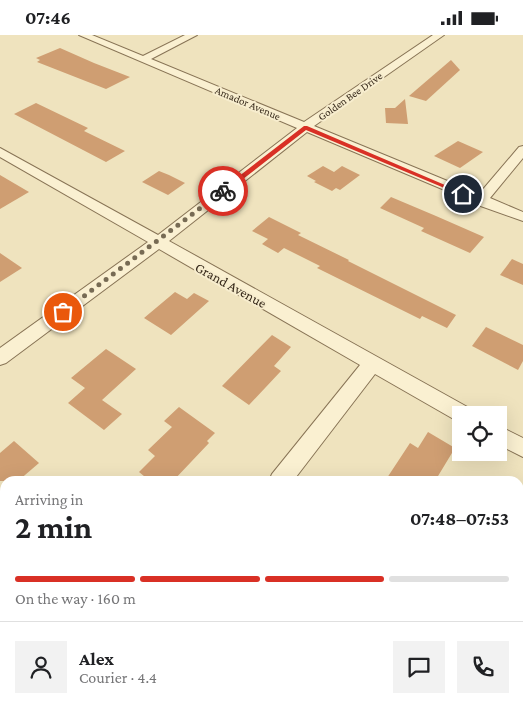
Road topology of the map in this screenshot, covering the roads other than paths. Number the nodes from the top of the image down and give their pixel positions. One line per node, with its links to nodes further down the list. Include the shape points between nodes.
1 (84, 35): 4 (street, Amador Avenue)
2 (192, 35): 4 (street)
3 (439, 35): 5 (street, Golden Bee Drive)
4 (144, 59): 5 (street, Amador Avenue)
5 (305, 127): 8 (street, Amador Avenue); 10 (street, Golden Bee Drive)
6 (523, 150): 8 (street)
7 (0, 152): 10 (street, Grand Avenue)
8 (480, 201): 9 (street, Amador Avenue)
9 (523, 217)
10 (157, 243): 11 (street, Golden Bee Drive); 12 (street, Grand Avenue)
11 (0, 358)
12 (372, 364): 13 (street, Grand Avenue); 16 (street)
13 (452, 408)
14 (507, 439): 15 (street)
15 (523, 448)
16 (284, 476)

